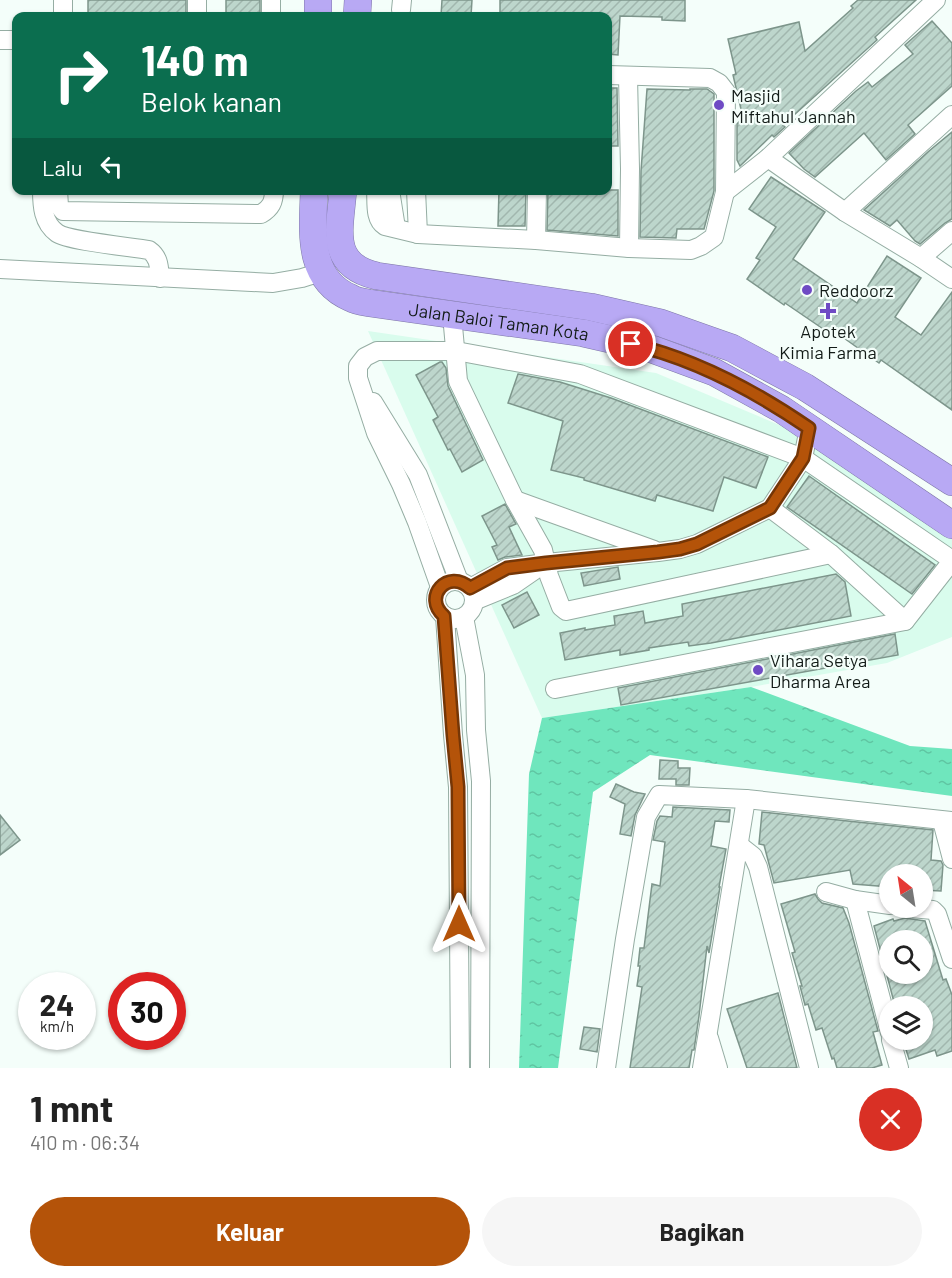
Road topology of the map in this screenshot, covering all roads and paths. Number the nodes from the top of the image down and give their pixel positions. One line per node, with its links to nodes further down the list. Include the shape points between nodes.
1 (936, 0): 5 (street)
2 (612, 75): 3 (street)
3 (628, 76): 6 (street, via 710,78 719,83 726,92); 21 (street)
4 (952, 115): 16 (street)
5 (768, 158): 6 (street); 16 (street)
6 (725, 192): 21 (street, via 714,237 701,246 691,250)
7 (42, 195): 25 (street, via 42,208 58,234 149,250 158,261)
8 (58, 195): 9 (street, via 58,206 63,211 261,214 274,201)
9 (274, 195)
10 (314, 195): 23 (highway)
11 (343, 195): 27 (highway, Jalan Baloi Taman Kota, via 340,244 352,266 364,273)
12 (376, 195): 17 (street, via 380,223)
13 (391, 195): 17 (street)
14 (416, 195): 19 (street)
15 (537, 195): 20 (street)
16 (845, 212): 22 (street)
17 (396, 228): 19 (street)
18 (952, 231): 22 (street)
19 (418, 234): 20 (street)
20 (536, 240): 21 (street)
21 (629, 248)
22 (921, 258): 26 (street)
23 (318, 259): 25 (street, via 302,278 273,284); 28 (highway, Jalan Baloi Taman Kota, via 334,287 350,298)
24 (0, 269): 25 (street)
25 (160, 278)
26 (952, 279)
27 (602, 309): 29 (highway); 34 (highway, Jalan Baloi Taman Kota, via 661,323 732,348 805,387)
28 (452, 315): 29 (highway, Jalan Baloi Taman Kota); 30 (street)
29 (597, 336): 32 (highway, Jalan Baloi Taman Kota, via 649,348 714,372)
30 (456, 351): 31 (street, via 377,351 358,366); 33 (street, via 580,374); 35 (street, via 458,381)
31 (358, 378): 42 (street, via 376,433 401,484); 43 (street, via 418,475)
32 (809, 428): 33 (street); 37 (highway, Jalan Baloi Taman Kota)
33 (803, 458): 36 (street); 40 (street)
34 (952, 482)
35 (515, 500): 38 (street); 41 (street, via 543,550)
36 (770, 508): 38 (street, via 697,544); 39 (street)
37 (952, 525)
38 (658, 552): 41 (street)
39 (831, 555): 41 (street, via 566,611 561,607); 46 (street)
40 (952, 560): 46 (street)
41 (546, 563): 43 (street, via 513,585)
42 (441, 587): 43 (street, via 452,581); 44 (street, via 435,599)
43 (468, 590): 45 (street, via 473,607)
44 (444, 616): 45 (street); 60 (street, via 458,787)
45 (464, 617): 61 (street, via 475,675 481,781)
46 (905, 621): 47 (street)
47 (555, 689)
48 (746, 799): 49 (street); 50 (street); 62 (street, via 659,795 646,817)
49 (944, 821): 51 (street)
50 (739, 845): 58 (street); 65 (street, via 753,856 758,867)
51 (952, 859)
52 (826, 892): 53 (street)
53 (855, 900): 54 (street); 57 (street)
54 (879, 903)
55 (933, 910): 56 (street)
56 (952, 959)
57 (880, 996)
58 (708, 1036): 63 (street); 64 (street)
59 (894, 1050): 66 (street)
60 (460, 1068)
61 (480, 1068)
62 (606, 1068)
63 (702, 1068)
64 (718, 1068)
65 (809, 1068)
66 (899, 1068)

